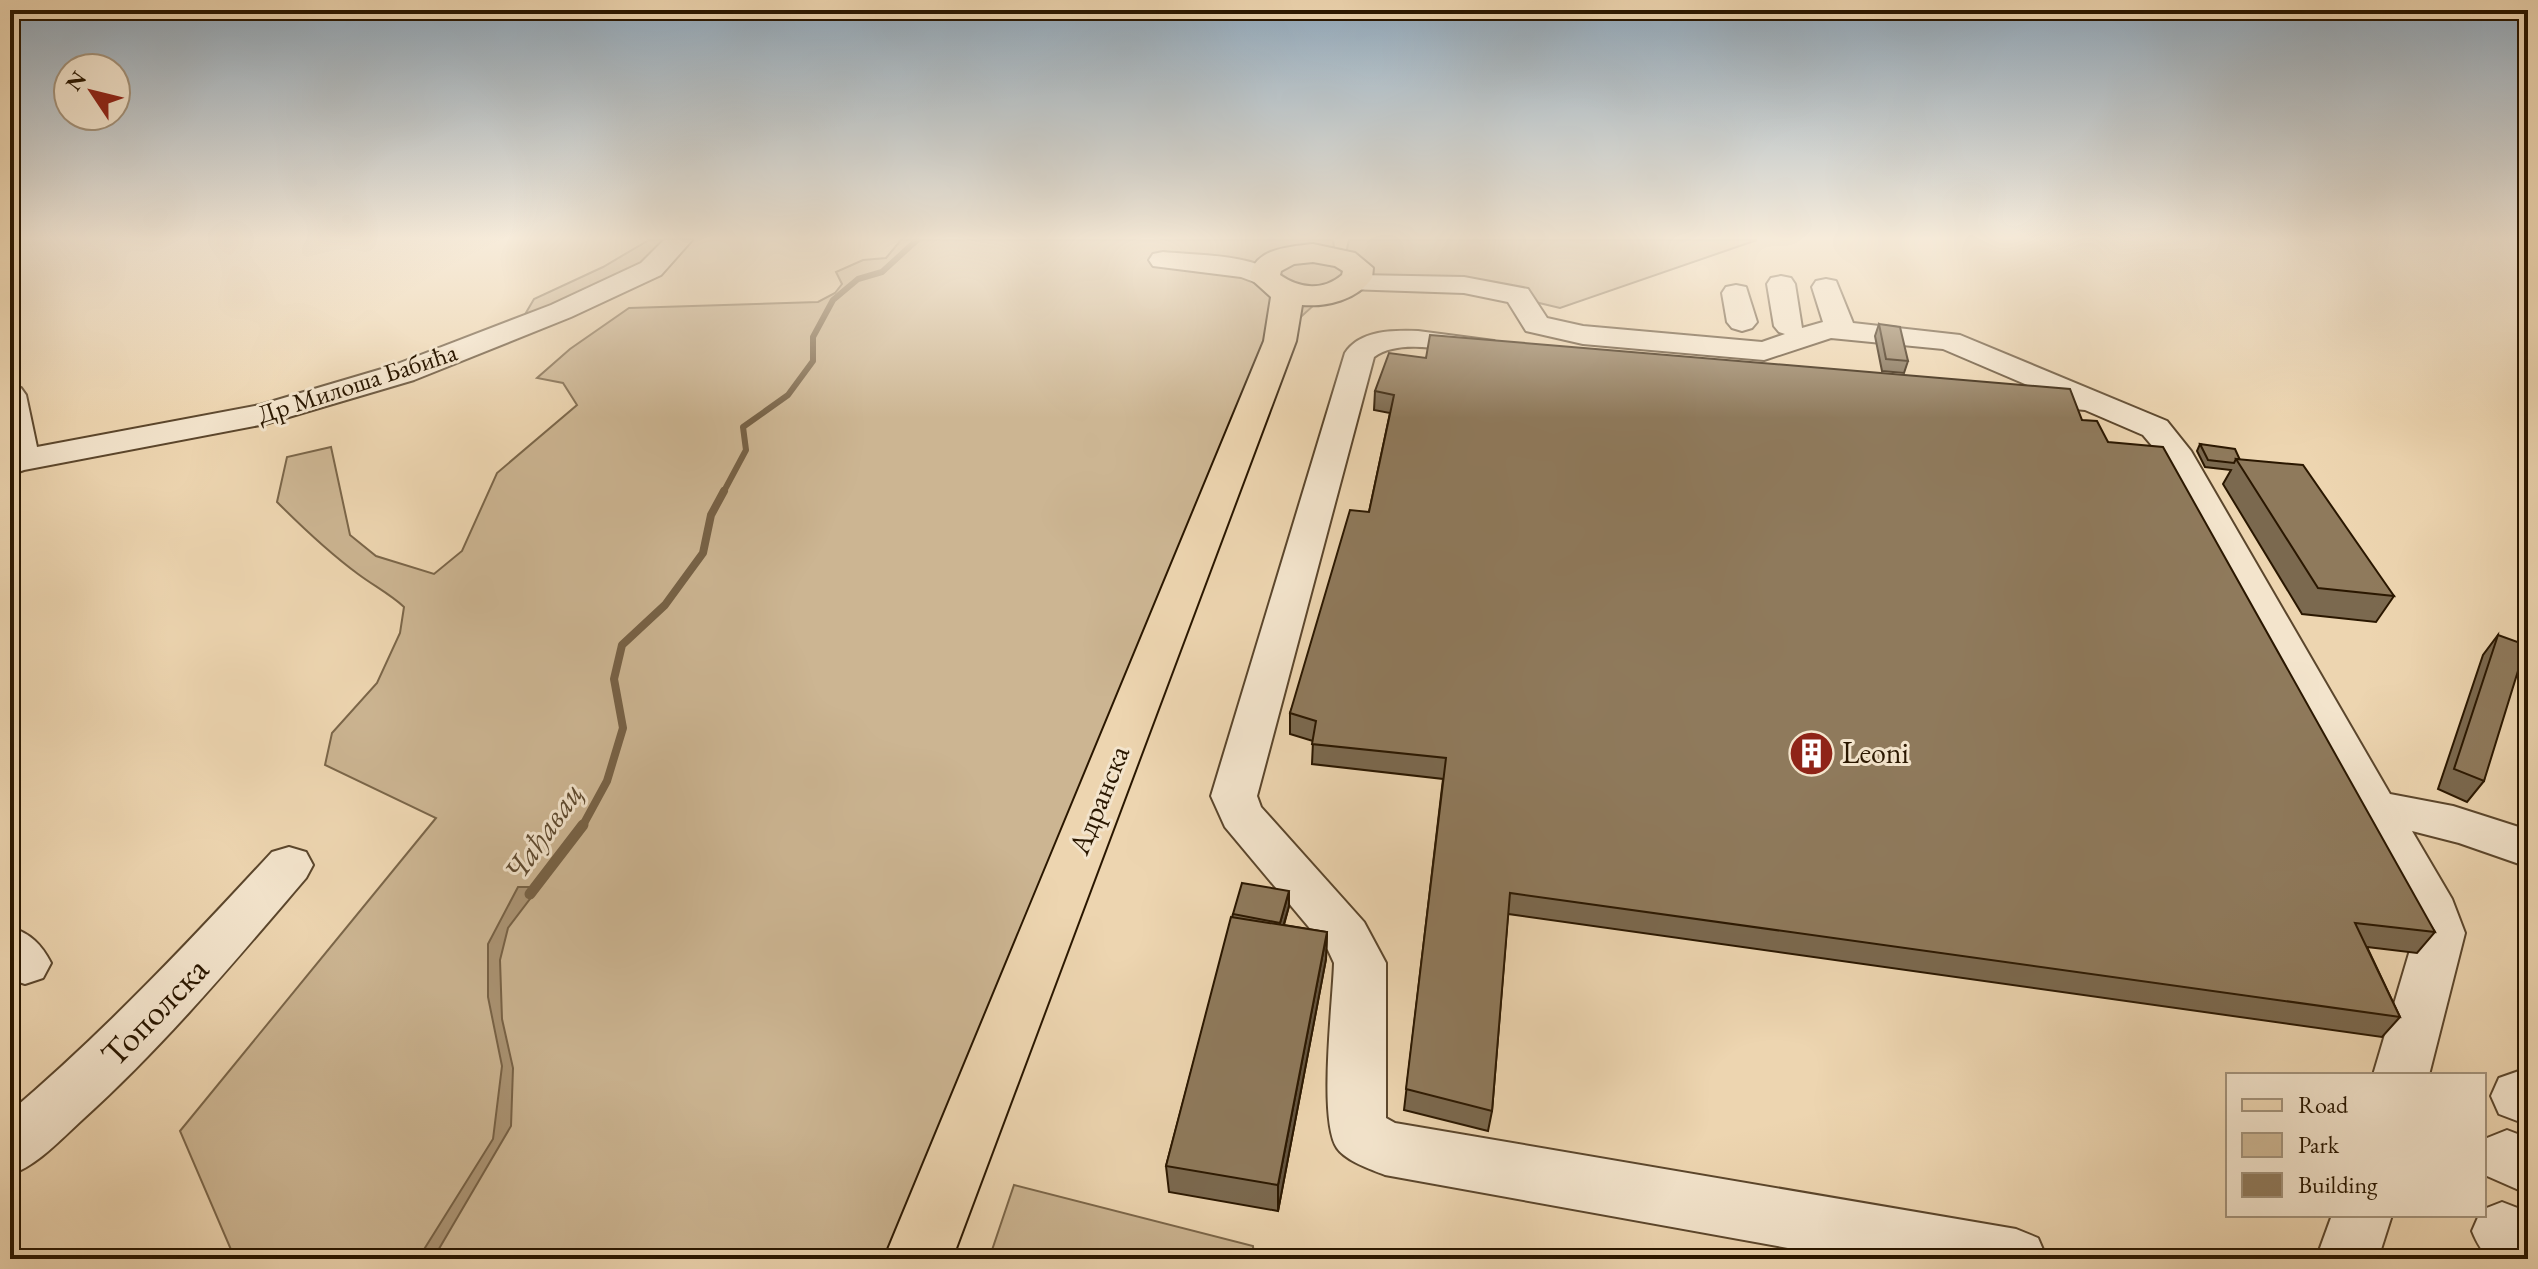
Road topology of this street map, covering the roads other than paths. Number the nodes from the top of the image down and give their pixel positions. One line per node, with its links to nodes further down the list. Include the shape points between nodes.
1 (586, 299): 17 (street, Др Милоша Бабића, via 403,373 265,414)
2 (1298, 299): 12 (main road, Адранска)
3 (1320, 299): 12 (main road, Адранска)
4 (1521, 299): 11 (street, via 1536,325)
5 (1737, 299): 8 (street)
6 (1784, 299): 9 (street)
7 (1829, 299): 10 (street)
8 (1742, 322): 9 (street); 11 (street, via 1629,312)
9 (1789, 326): 10 (street)
10 (1835, 329): 11 (street, via 1764,351); 16 (street, via 1949,341)
11 (1559, 332)
12 (1280, 341): 24 (main road, Адранска)
13 (1812, 377): 25 (street, via 1393,339 1368,345 1360,353 1234,796 1241,815 1346,936 1360,963 1358,1132 1385,1148)
14 (1958, 390): 16 (street)
15 (10, 395): 17 (street, via 21,446)
16 (2092, 401): 18 (street, via 2155,428 2174,451)
17 (11, 464)
18 (2375, 809): 19 (street, via 2419,813); 21 (street, via 2440,933)
19 (2527, 846)
20 (289, 865): 22 (street, Тополска, via 176,992 101,1068)
21 (2402, 1073)
22 (10, 1148)
23 (2361, 1217): 26 (street)
24 (918, 1259)
25 (2016, 1259)
26 (2347, 1259)

